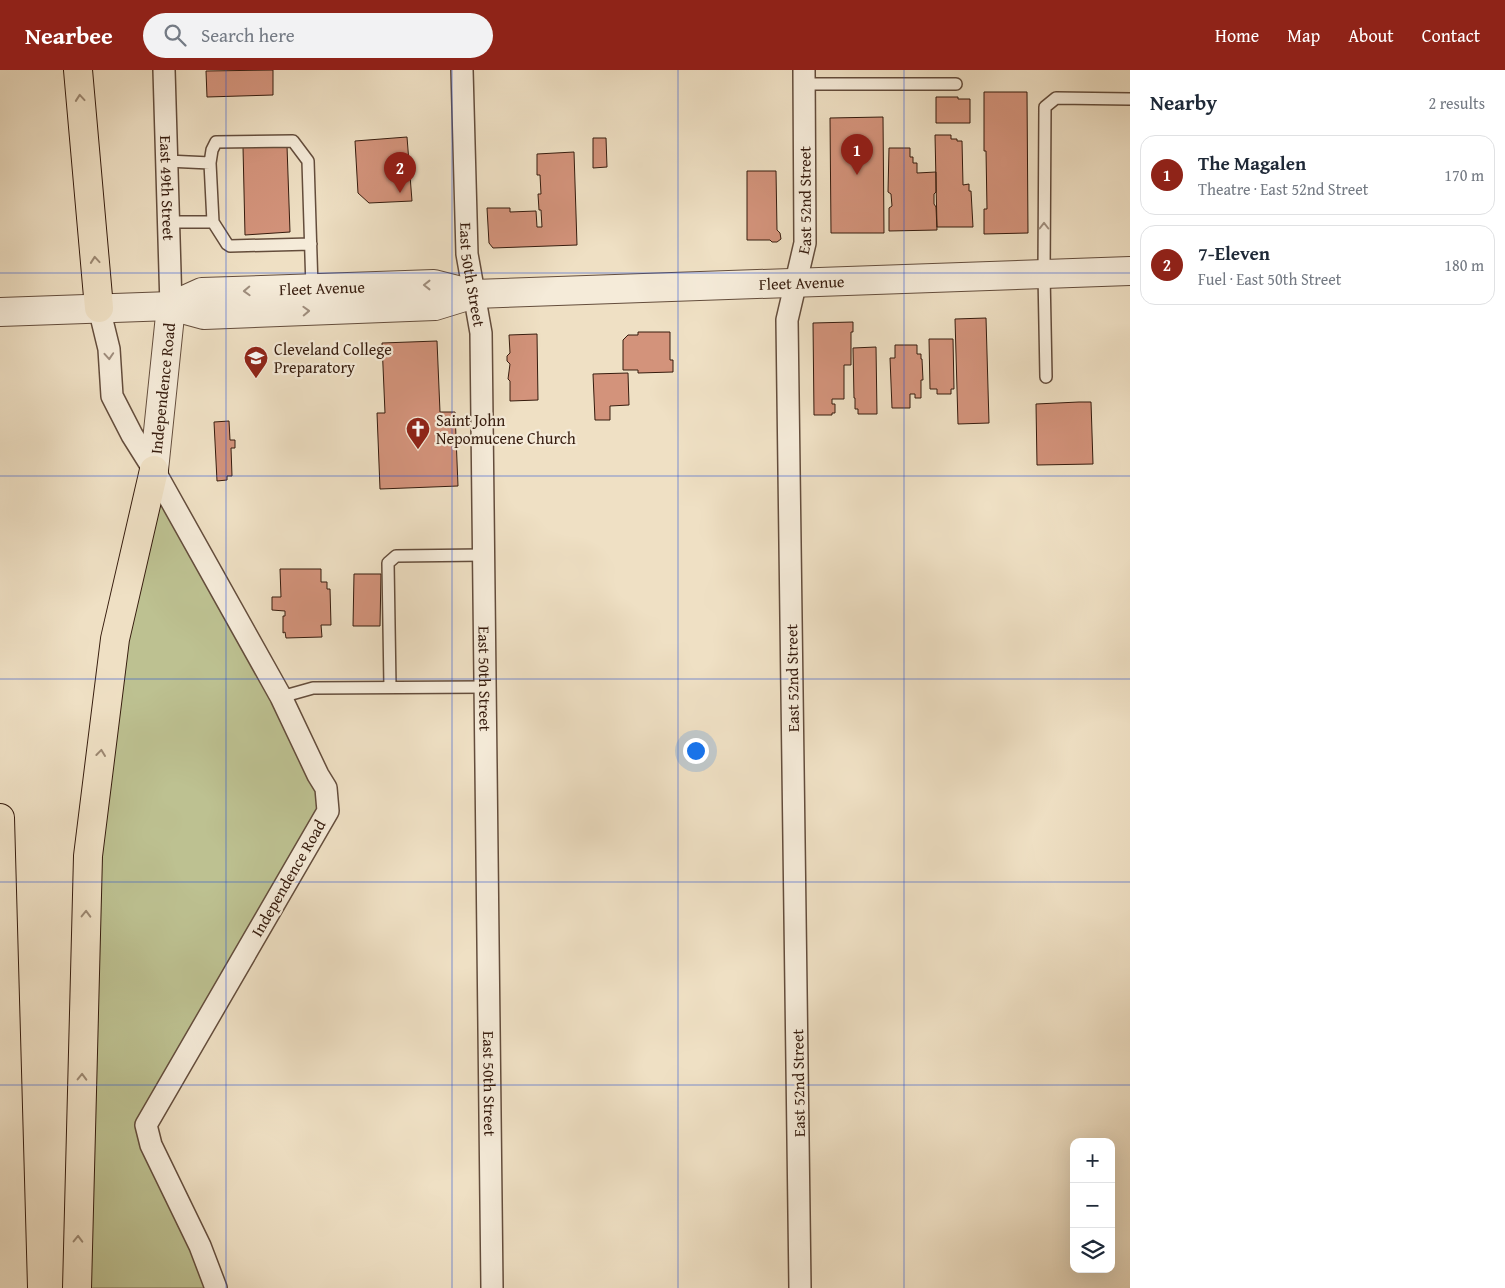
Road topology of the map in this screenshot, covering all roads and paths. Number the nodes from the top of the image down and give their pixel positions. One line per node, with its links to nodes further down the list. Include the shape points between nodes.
1 (78, 70): 18 (highway, one-way to 1)
2 (164, 70): 7 (street, East 49th Street)
3 (462, 70): 16 (street, East 50th Street, via 467,254)
4 (804, 77): 5 (lane); 14 (street, East 52nd Street, via 805,243)
5 (956, 84)
6 (1130, 99): 13 (lane, one-way to 6, via 1045,107 1056,98)
7 (167, 161): 8 (lane); 9 (street, East 49th Street)
8 (210, 163): 10 (lane); 11 (lane, via 216,142 293,141 308,161)
9 (169, 222): 10 (lane); 17 (street, East 49th Street)
10 (214, 222): 11 (lane, via 230,246)
11 (312, 244): 15 (lane)
12 (1130, 272): 13 (street, Fleet Avenue)
13 (1044, 274): 14 (street, Fleet Avenue); 20 (lane)
14 (796, 283): 16 (street, Fleet Avenue); 31 (street, East 52nd Street, via 787,320)
15 (312, 288): 16 (street, Fleet Avenue, one-way to 15, via 434,284); 17 (street, Fleet Avenue, one-way to 17, via 202,292)
16 (474, 294): 17 (street, Fleet Avenue, one-way to 16, via 204,315 435,306); 22 (street, East 50th Street, via 481,333)
17 (172, 306): 18 (street, Fleet Avenue); 21 (street, Independence Road)
18 (99, 308): 19 (street, Fleet Avenue); 21 (street, Independence Road, one-way to 21, via 109,348 112,396)
19 (0, 312)
20 (1046, 377)
21 (154, 470): 25 (street, Independence Road); 28 (highway, one-way to 21, via 88,856 115,639)
22 (484, 555): 23 (lane, via 396,556 388,563); 24 (street, East 50th Street)
23 (390, 687): 24 (lane); 25 (lane, via 313,688)
24 (485, 687): 30 (street, East 50th Street)
25 (281, 697): 29 (street, Independence Road, via 326,788 328,811 146,1125 151,1145 200,1246)
26 (0, 818): 27 (highway)
27 (13, 1288)
28 (77, 1288)
29 (216, 1288)
30 (492, 1288)
31 (800, 1288)

